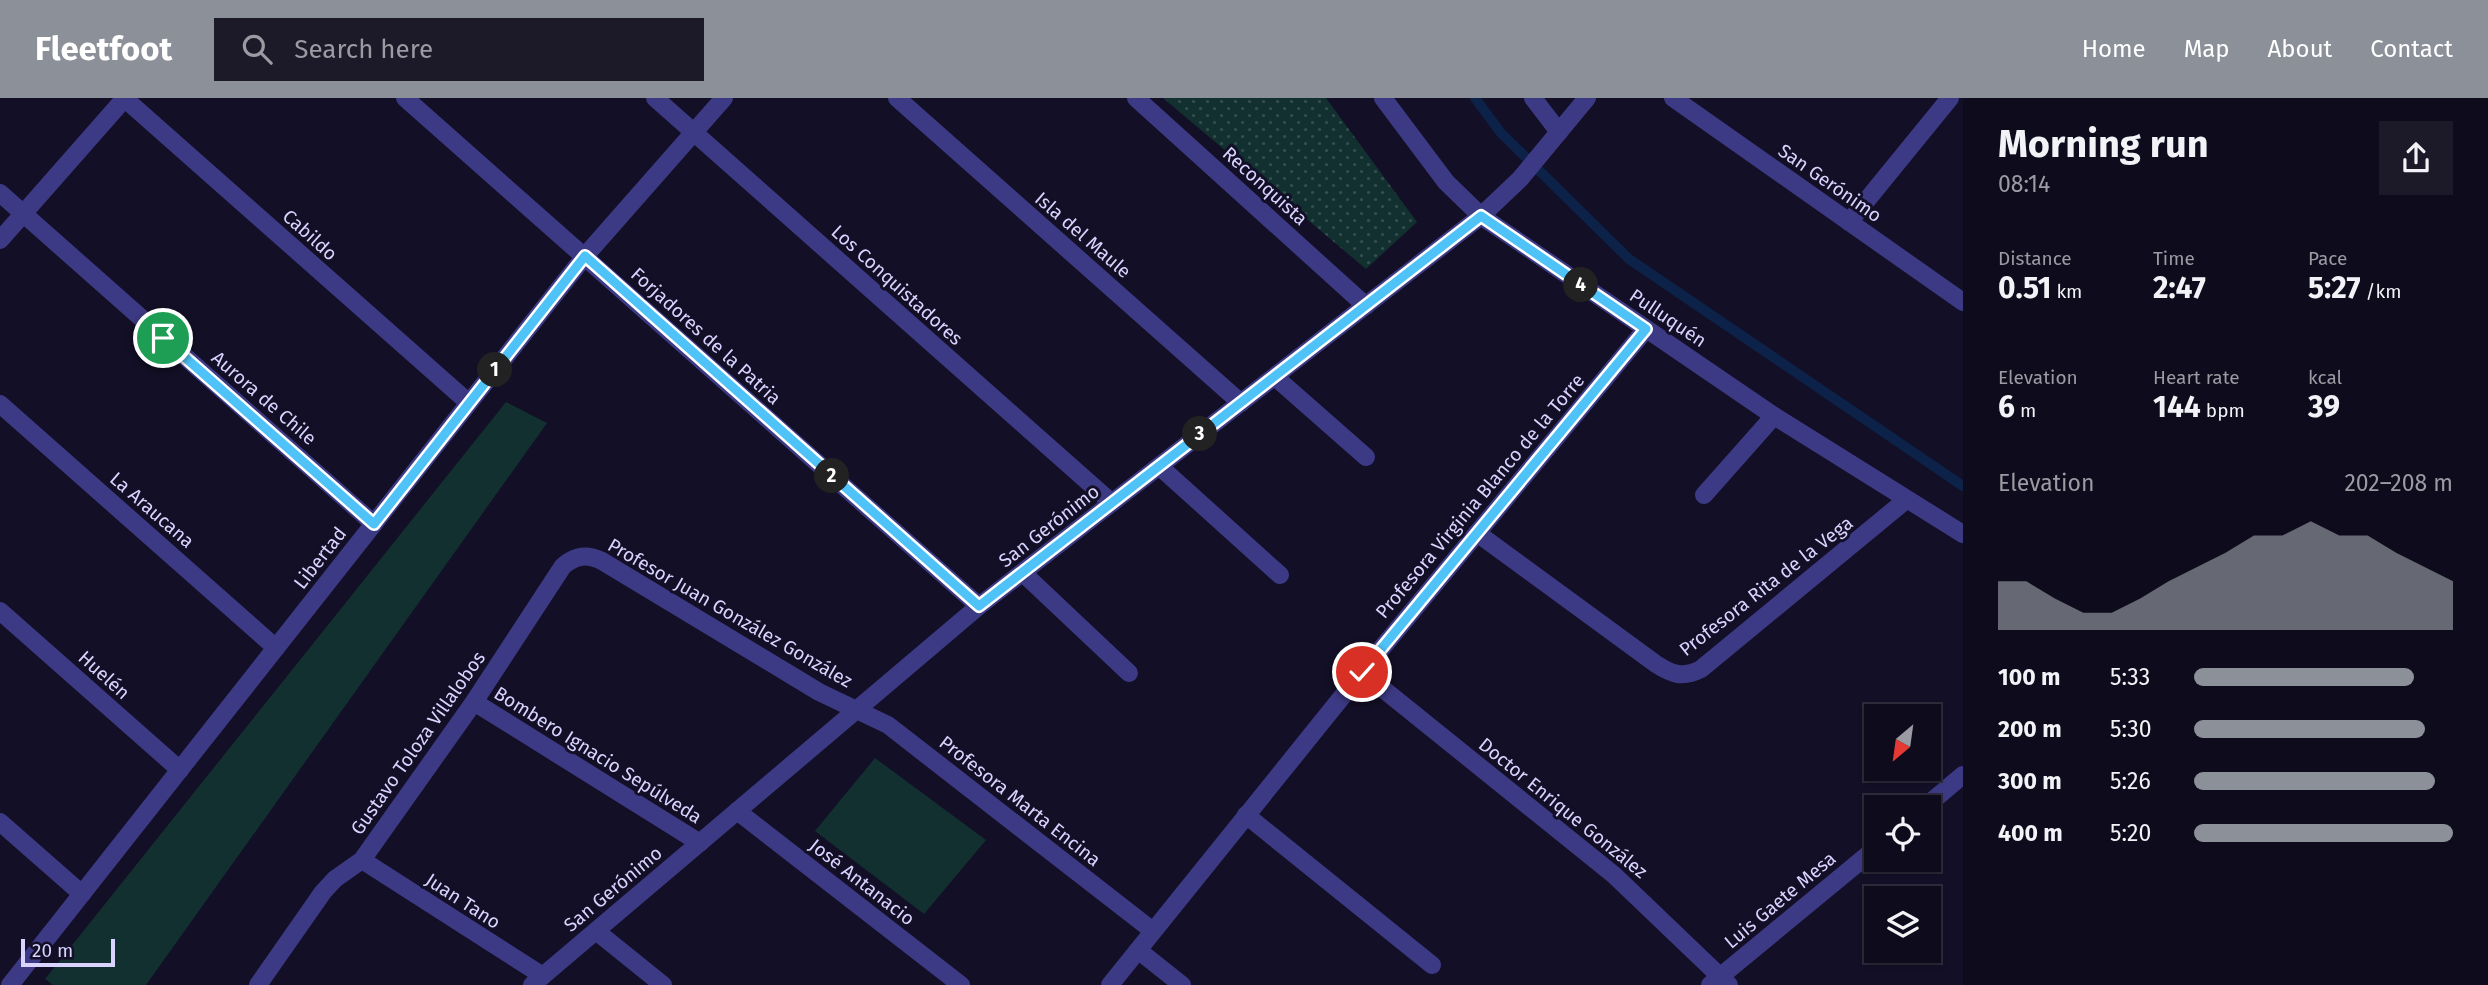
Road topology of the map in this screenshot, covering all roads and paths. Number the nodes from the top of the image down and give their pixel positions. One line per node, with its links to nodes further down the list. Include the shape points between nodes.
1 (125, 98): 15 (street); 24 (street, Cabildo)
2 (405, 98): 19 (street, Forjadores de la Patria)
3 (655, 98): 12 (street, Los Conquistadores)
4 (724, 98): 12 (street, Libertad)
5 (897, 98): 25 (street, Isla del Maule)
6 (1136, 98): 21 (street, Reconquista)
7 (1383, 98): 16 (street, Pulluquén, via 1446,182)
8 (1533, 98): 13 (street)
9 (1587, 98): 13 (street, San Gerónimo)
10 (1673, 98): 17 (street, San Gerónimo)
11 (1950, 98): 17 (street)
12 (694, 132): 19 (street, Libertad); 32 (street, Los Conquistadores)
13 (1553, 139): 16 (street, San Gerónimo)
14 (0, 193): 15 (street, Aurora de Chile)
15 (23, 214): 18 (street); 33 (street, Aurora de Chile)
16 (1481, 216): 21 (street, San Gerónimo); 22 (street, Pulluquén)
17 (1849, 222): 20 (street, San Gerónimo)
18 (0, 240)
19 (585, 256): 24 (street, Libertad); 39 (street, Forjadores de la Patria)
20 (1963, 302)
21 (1366, 306): 23 (street, San Gerónimo)
22 (1646, 329): 27 (street, Pulluquén); 34 (street, Profesora Virginia Blanco de la Torre)
23 (1275, 377): 25 (street, San Gerónimo); 28 (street)
24 (469, 403): 33 (street, Libertad)
25 (1241, 403): 29 (street, San Gerónimo)
26 (0, 404): 41 (street, La Araucana)
27 (1774, 416): 30 (street); 31 (street, Pulluquén)
28 (1366, 457)
29 (1159, 466): 32 (street, San Gerónimo); 38 (street)
30 (1704, 495)
31 (1906, 500): 34 (street, Profesora Rita de la Vega, via 1701,668 1682,676 1656,664); 35 (street, Pulluquén)
32 (1112, 503): 37 (street, San Gerónimo)
33 (374, 524): 41 (street, Libertad)
34 (1477, 533): 42 (street, Profesora Virginia Blanco de la Torre)
35 (1963, 534)
36 (582, 556): 44 (street, Gustavo Toloza Villalobos, via 563,566); 45 (street, Profesor Juan González González, via 602,561 819,692)
37 (1023, 573): 39 (street, San Gerónimo); 43 (street)
38 (1280, 575)
39 (979, 606): 45 (street, San Gerónimo)
40 (0, 611): 46 (street, Huelén)
41 (276, 648): 46 (street, Libertad)
42 (1362, 672): 50 (street, Profesora Virginia Blanco de la Torre); 61 (street, Doctor Enrique González, via 1614,875)
43 (1129, 673)
44 (474, 702): 52 (street, Bombero Ignacio Sepúlveda); 54 (street, Gustavo Toloza Villalobos)
45 (857, 710): 49 (street, San Gerónimo); 57 (street, Profesora Marta Encina, via 888,725)
46 (180, 770): 55 (street, Libertad)
47 (1963, 775): 48 (street)
48 (1939, 795)
49 (737, 811): 52 (street, San Gerónimo); 65 (street, José Antanacio)
50 (1246, 816): 57 (street, Profesora Virginia Blanco de la Torre); 59 (street)
51 (0, 822): 55 (street)
52 (700, 843): 56 (street, San Gerónimo)
53 (1864, 858): 61 (street, Luis Gaete Mesa)
54 (362, 860): 60 (street, Juan Tano); 63 (street, Gustavo Toloza Villalobos, via 323,892)
55 (82, 894): 62 (street, Libertad)
56 (596, 931): 60 (street, San Gerónimo); 64 (street)
57 (1153, 931): 58 (street, Profesora Virginia Blanco de la Torre)
58 (1138, 950): 66 (street, Profesora Virginia Blanco de la Torre); 67 (street)
59 (1432, 965)
60 (538, 981)
61 (1720, 982)
62 (10, 985)
63 (258, 985)
64 (663, 985)
65 (961, 985)
66 (1110, 985)
67 (1182, 985)

